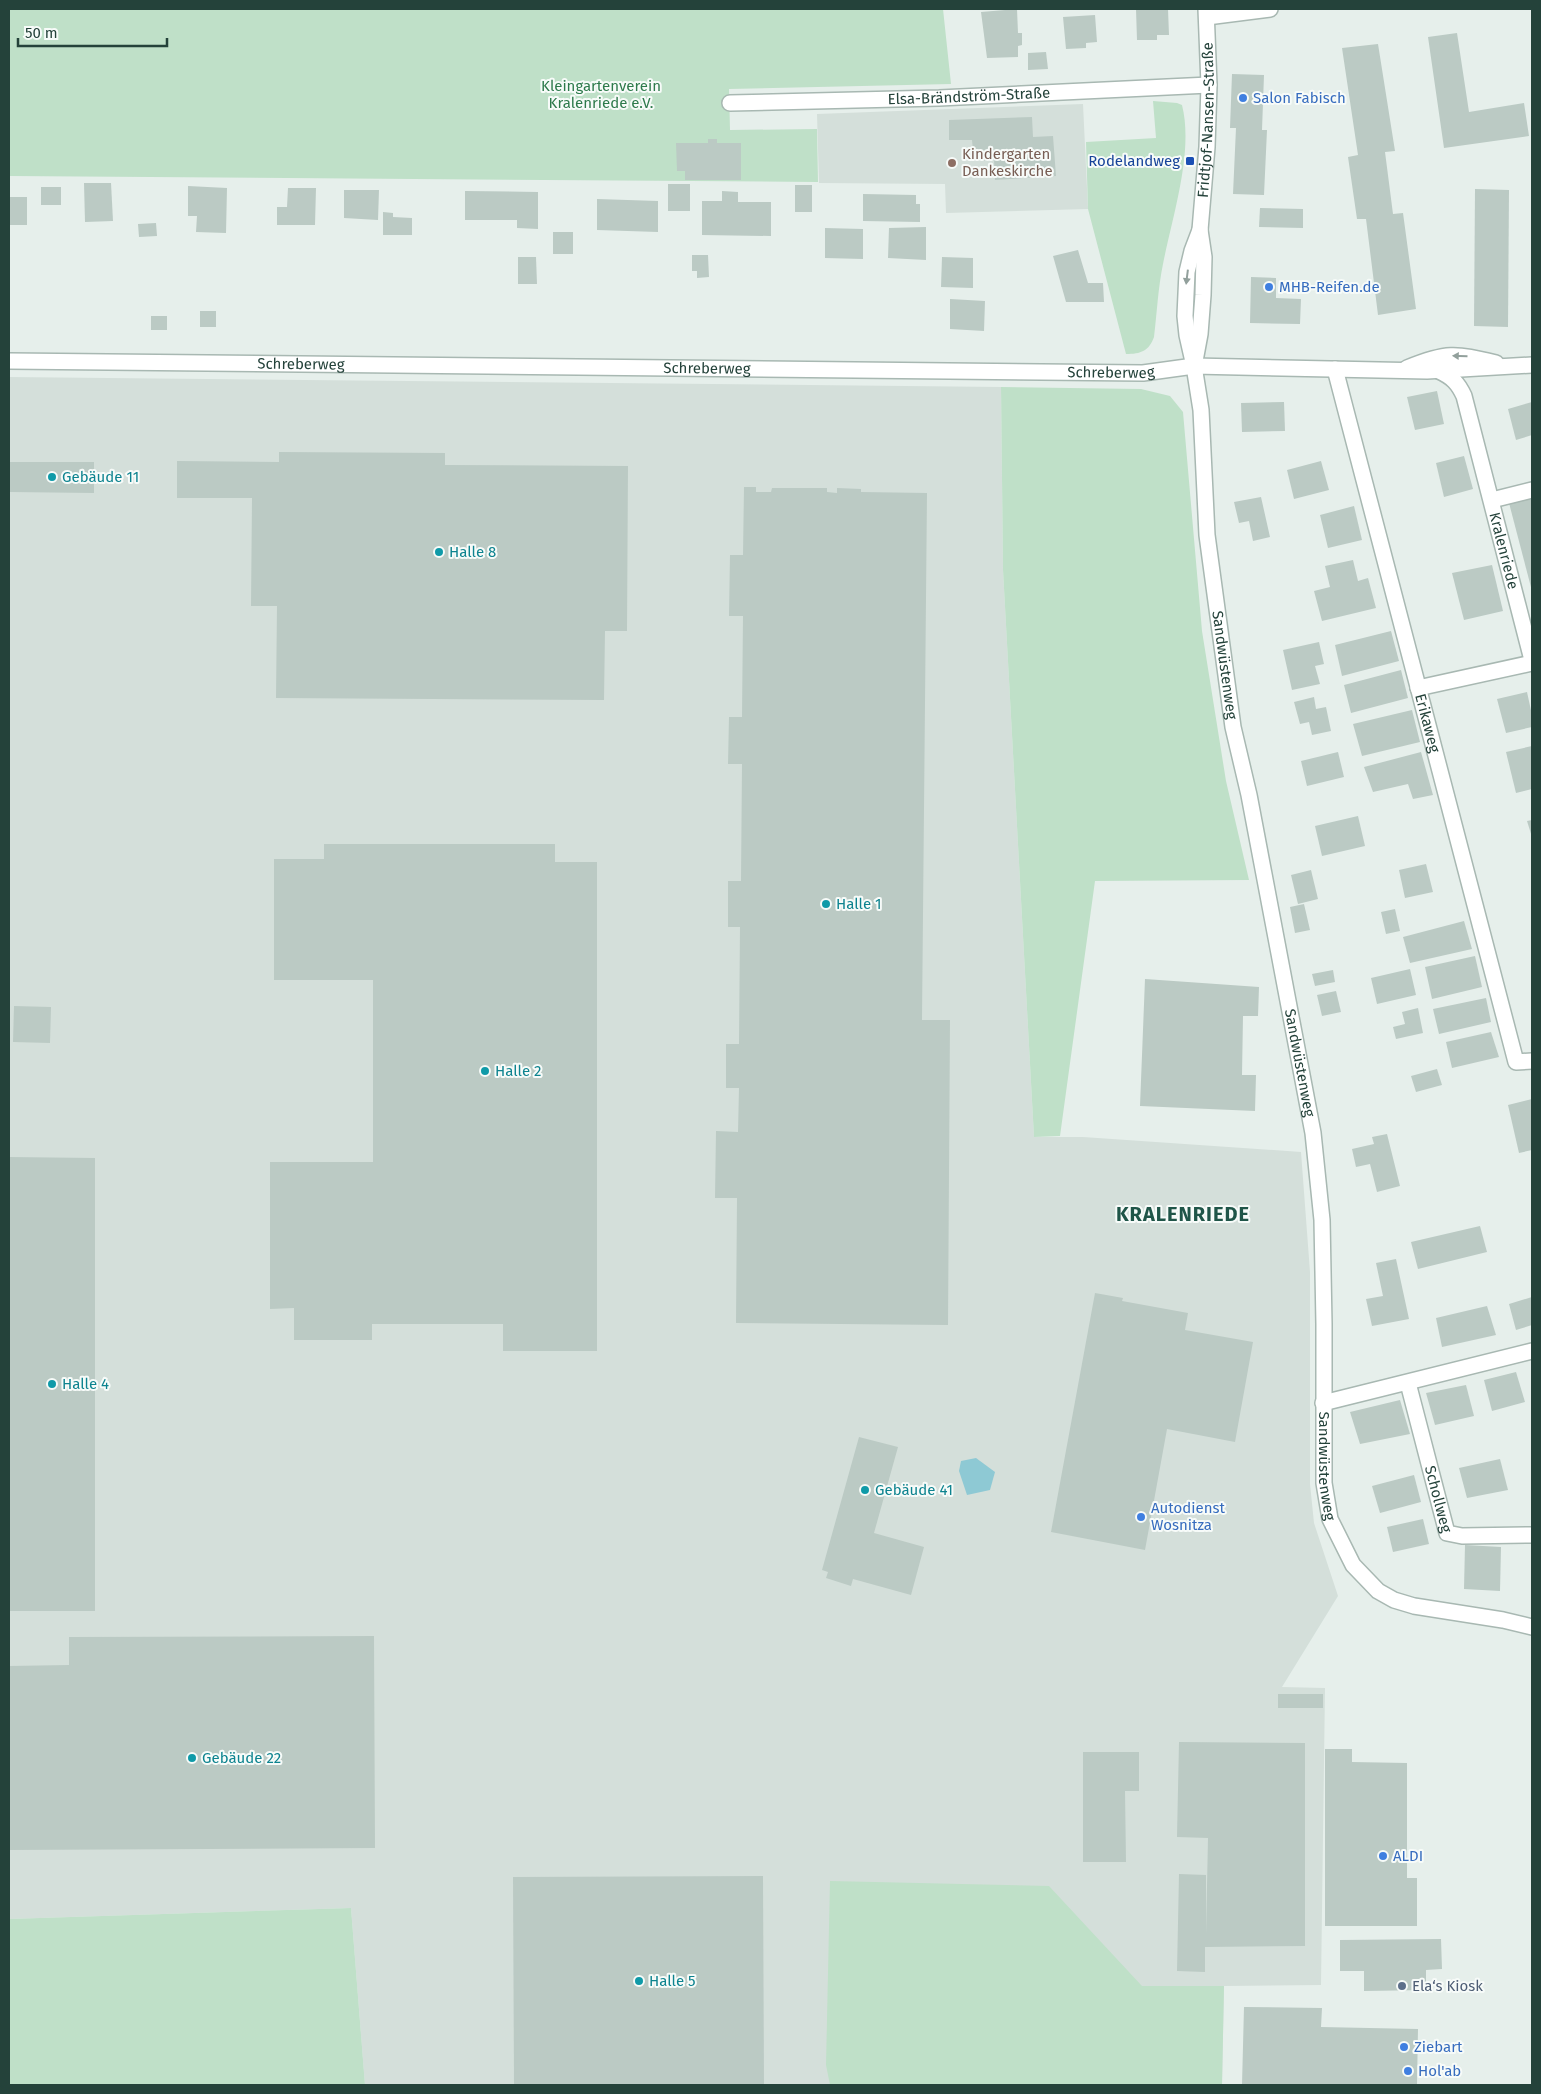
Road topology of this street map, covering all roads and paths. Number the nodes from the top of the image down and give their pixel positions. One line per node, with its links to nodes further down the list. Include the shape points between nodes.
1 (1270, 9): 2 (street)
2 (1206, 13): 3 (street, Fridtjof-Nansen-Straße)
3 (1208, 85): 4 (street, Elsa-Brändström-Straße, via 939,98); 7 (street, Fridtjof-Nansen-Straße, via 1200,230 1204,257 1203,295)
4 (730, 103)
5 (9, 361): 7 (street, Schreberweg, via 1143,373)
6 (1532, 365): 8 (street, Schreberweg)
7 (1194, 366): 9 (street, Schreberweg); 19 (street, Sandwüstenweg, via 1201,410 1207,535 1234,727 1313,1133 1322,1229)
8 (1507, 366): 10 (street, Schreberweg, one-way to 10, via 1465,355 1440,356); 11 (street, Schreberweg)
9 (1335, 369): 10 (street, Schreberweg); 15 (street, Erikaweg)
10 (1403, 370): 11 (street, Schreberweg)
11 (1438, 370): 13 (street, Kralenriede, via 1450,376 1464,396)
12 (1532, 490): 13 (street, Kralenriede)
13 (1492, 500): 14 (street, Kralenriede)
14 (1532, 662): 15 (street)
15 (1418, 688): 16 (street, Erikaweg, via 1516,1062)
16 (1532, 1061)
17 (1532, 1351): 18 (street)
18 (1408, 1383): 19 (street); 20 (street, Schollweg, via 1447,1532 1462,1536)
19 (1323, 1403): 21 (street, Sandwüstenweg, via 1324,1483 1330,1519 1353,1565 1364,1577 1378,1591 1414,1606)
20 (1532, 1535)
21 (1532, 1627)

